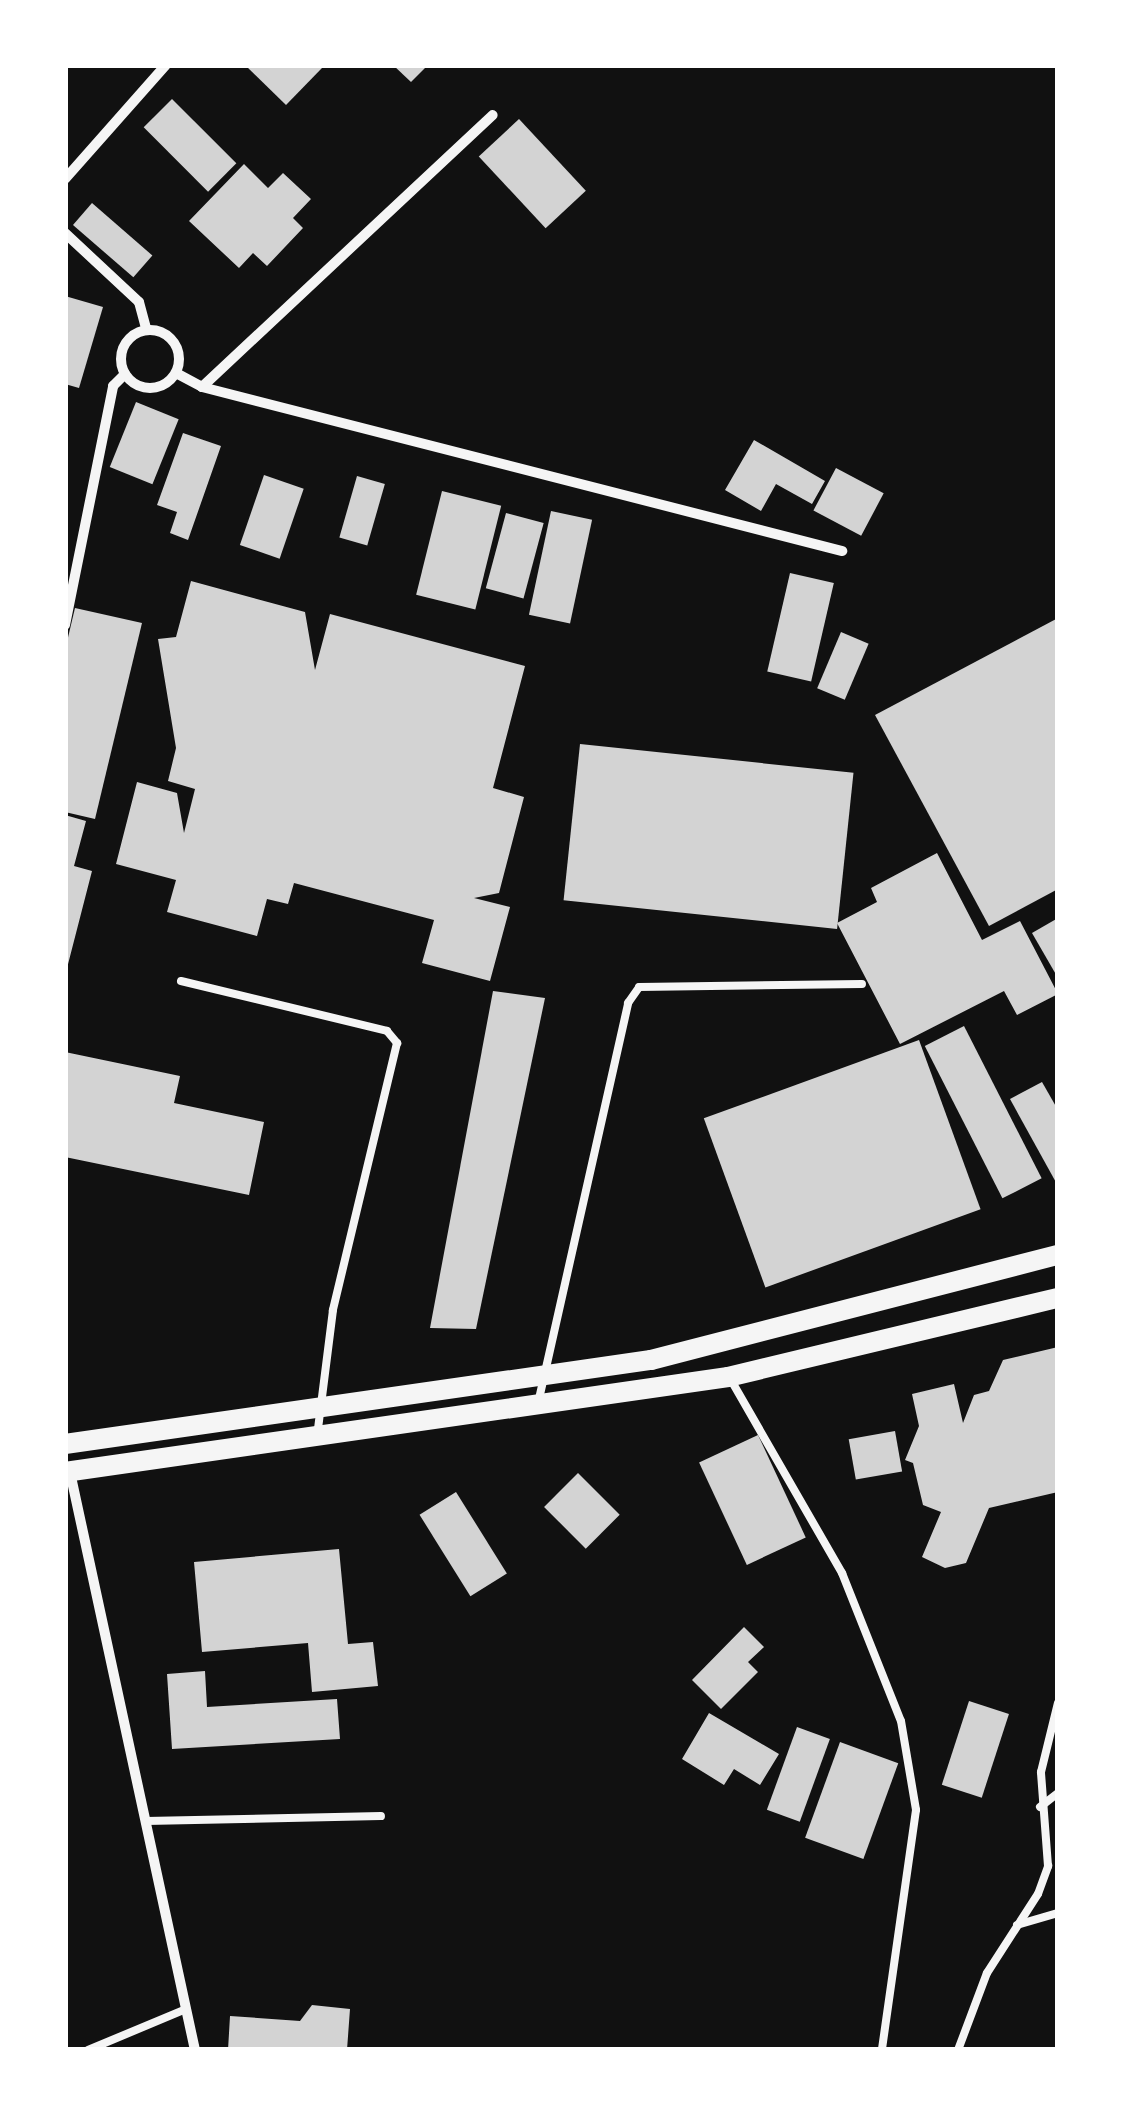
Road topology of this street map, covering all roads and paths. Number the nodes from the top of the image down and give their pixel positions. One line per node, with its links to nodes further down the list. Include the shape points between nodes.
1 (166, 65): 3 (street)
2 (493, 115): 8 (street)
3 (65, 179)
4 (65, 233): 5 (street, via 139,302)
5 (146, 329): 6 (street, via 175,342); 7 (street, via 121,352)
6 (176, 373): 7 (street, via 151,388); 8 (street)
7 (124, 374): 10 (street, via 113,386)
8 (202, 387): 9 (street)
9 (842, 552)
10 (69, 592): 11 (street)
11 (65, 625)
12 (181, 981): 19 (lane, via 387,1031 397,1042)
13 (862, 984): 16 (lane, via 639,987 628,1002)
14 (1058, 1254): 16 (main road, via 651,1360)
15 (1058, 1298): 17 (main road)
16 (544, 1375): 18 (lane); 19 (main road)
17 (728, 1376): 18 (main road); 33 (lane, via 842,1573 901,1721 916,1810)
18 (538, 1404): 20 (main road)
19 (317, 1406): 20 (lane); 21 (main road)
20 (317, 1436): 22 (main road)
21 (65, 1444)
22 (68, 1471): 27 (street)
23 (1058, 1703): 25 (lane)
24 (1058, 1793): 25 (lane)
25 (1040, 1808): 29 (lane, via 1048,1866)
26 (381, 1816): 27 (lane)
27 (146, 1821): 30 (street)
28 (1058, 1912): 29 (lane)
29 (1017, 1925): 34 (lane, via 987,1973)
30 (186, 2009): 31 (lane); 32 (street)
31 (88, 2050)
32 (195, 2050)
33 (882, 2050)
34 (958, 2050)

